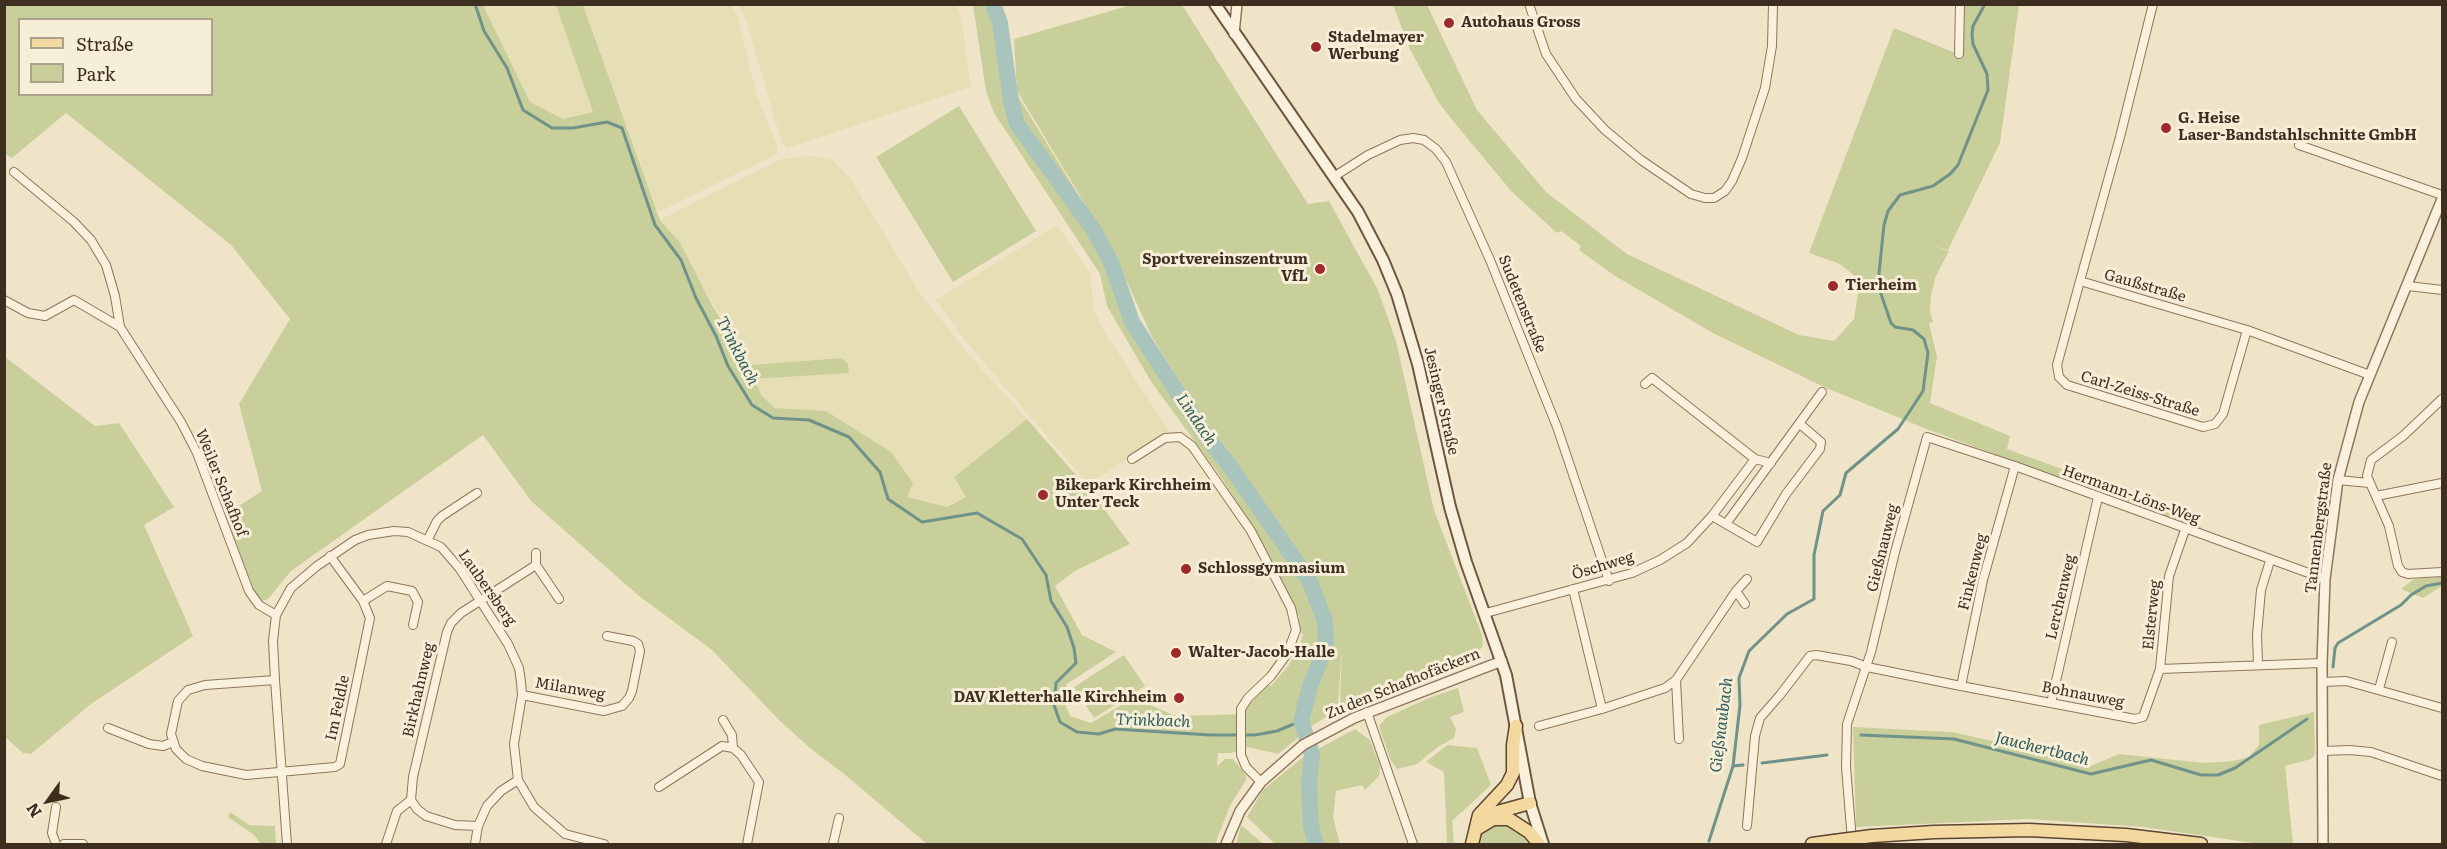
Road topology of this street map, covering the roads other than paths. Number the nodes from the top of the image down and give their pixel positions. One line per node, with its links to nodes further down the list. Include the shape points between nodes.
1 (1215, 4): 7 (main road, Jesinger Straße)
2 (1237, 4): 7 (street)
3 (1529, 4): 4 (street, via 1546,54 1576,99 1605,130 1691,194 1714,198 1732,181 1766,88)
4 (1773, 4)
5 (1960, 4): 8 (street)
6 (2153, 4): 13 (street, Gaußstraße)
7 (1234, 34): 11 (main road, Jesinger Straße)
8 (1959, 54)
9 (2299, 145): 12 (street, Tannenbergstraße)
10 (14, 172): 17 (street, Weiler Schafhof, via 91,240 106,265)
11 (1335, 176): 46 (street, Sudetenstraße, via 1400,140 1424,141 1446,162 1557,427); 53 (main road, Jesinger Straße, via 1378,250 1397,294 1418,364 1450,507)
12 (2442, 197): 14 (street, Tannenbergstraße)
13 (2080, 281): 18 (street, Gaußstraße); 18 (street, Carl-Zeiss-Straße, via 2057,365 2059,377 2067,385 2192,424 2215,424 2223,414)
14 (2408, 286): 15 (street); 19 (street, Tannenbergstraße)
15 (2442, 290)
16 (4, 300): 17 (street, Weiler Schafhof, via 38,316 52,314 69,302 78,301)
17 (120, 327): 54 (street, Weiler Schafhof, via 190,438 249,591 259,605)
18 (2247, 330): 19 (street, Gaußstraße)
19 (2370, 375): 29 (street, Tannenbergstraße, via 2351,426)
20 (1645, 384): 26 (street, via 1652,378)
21 (1822, 392): 23 (street)
22 (2442, 399): 30 (street, via 2371,460 2367,468)
23 (1800, 424): 27 (street); 36 (street, via 1821,442 1820,449 1757,542)
24 (1927, 437): 28 (street, Hermann-Löns-Weg); 61 (street, Gießnauweg)
25 (1132, 459): 84 (street, via 1165,438 1180,437 1192,446 1251,531 1291,608 1296,630 1293,641 1278,667 1241,709 1241,745 1246,766)
26 (1755, 459): 27 (street); 35 (street, Öschweg)
27 (1771, 463): 36 (street)
28 (2015, 466): 34 (street, Hermann-Löns-Weg); 66 (street, Finkenweg, via 1983,580)
29 (2338, 480): 30 (street); 45 (street, Tannenbergstraße)
30 (2369, 483): 33 (street)
31 (2442, 483): 33 (street)
32 (477, 493): 38 (street, via 442,516)
33 (2376, 495): 43 (street, via 2402,572)
34 (2098, 497): 37 (street, Hermann-Löns-Weg); 69 (street, Lerchenweg)
35 (1712, 516): 36 (street); 46 (street, Öschweg, via 1687,543 1660,560)
36 (1726, 524)
37 (2186, 530): 41 (street, Hermann-Löns-Weg); 62 (street, Elsterweg, via 2169,576)
38 (428, 539): 40 (street, Laubersberg, via 408,532 381,532 355,540); 50 (street, Laubersberg, via 441,547 460,569)
39 (536, 553): 42 (street)
40 (330, 556): 51 (street, Im Feldle); 54 (street, Laubersberg, via 291,588)
41 (2270, 561): 45 (street, Hermann-Löns-Weg); 60 (street, via 2261,590)
42 (536, 565): 49 (street); 50 (street, Birkhahnweg)
43 (2442, 572)
44 (1747, 579): 48 (street)
45 (2325, 579): 59 (street, Tannenbergstraße)
46 (1609, 581): 47 (street, Öschweg)
47 (1573, 589): 53 (street, Öschweg); 71 (street)
48 (1736, 591): 52 (street); 64 (street)
49 (559, 599)
50 (480, 600): 68 (street, Laubersberg, via 516,660); 87 (street, Birkhahnweg, via 456,618 447,632)
51 (363, 601): 55 (street, via 387,586 412,591 418,602); 81 (street, Im Feldle, via 370,625 340,764)
52 (1745, 604)
53 (1486, 613): 58 (main road, Jesinger Straße)
54 (276, 615): 63 (street, Laubersberg)
55 (413, 625)
56 (607, 636): 68 (street, Milanweg, via 633,641 640,651 632,692 622,705 604,711)
57 (2392, 642): 67 (street)
58 (1502, 661): 72 (street, Zu den Schafhofäckern); 74 (main road, Jesinger Straße)
59 (2322, 663): 60 (street); 65 (street, Tannenbergstraße)
60 (2258, 664): 62 (street)
61 (1867, 667): 66 (street, Bohnauweg); 91 (street, Bohnauweg, via 1810,656 1760,718); 106 (street, Gießnauweg, via 1847,724 1846,767)
62 (2160, 669): 69 (street, Bohnauweg, via 2143,717 2135,719)
63 (275, 680): 78 (street, via 205,685 188,690 178,701); 81 (street, Laubersberg)
64 (1676, 680): 71 (street, via 1665,688); 77 (street)
65 (2322, 682): 67 (street, via 2346,681); 80 (street, Tannenbergstraße)
66 (1961, 686): 69 (street, Bohnauweg)
67 (2379, 689): 70 (street)
68 (522, 695): 83 (street, Laubersberg, via 514,744)
69 (2051, 703)
70 (2442, 708)
71 (1602, 709): 75 (street)
72 (1367, 712): 84 (street, Zu den Schafhofäckern, via 1288,757); 103 (street)
73 (723, 720): 79 (street, via 732,735)
74 (1516, 726): 86 (main road, Jesinger Straße); 92 (main road, via 1513,774)
75 (1539, 726)
76 (108, 728): 78 (street, via 149,744 163,746)
77 (1678, 739)
78 (173, 742): 81 (street, via 186,759 202,766 246,775)
79 (733, 748): 85 (street, via 722,746); 100 (street, via 759,782)
80 (2323, 751): 82 (street, via 2371,752); 108 (street, Tannenbergstraße)
81 (284, 772): 96 (street, Laubersberg)
82 (2442, 776)
83 (518, 780): 90 (street, via 487,806); 99 (street, Laubersberg, via 534,807 559,830)
84 (1261, 782): 102 (street, Zu den Schafhofäckern, via 1240,811)
85 (659, 787)
86 (1529, 799): 92 (main road, via 1501,802); 104 (main road, Jesinger Straße)
87 (411, 800): 90 (street, via 426,816 455,825); 97 (street, via 397,811)
88 (56, 807): 93 (street, via 52,833)
89 (839, 818): 101 (street)
90 (478, 826): 98 (street)
91 (1747, 826)
92 (1476, 830): 104 (main road, via 1493,819 1509,819)
93 (56, 844)
94 (64, 844): 95 (street)
95 (83, 844)
96 (287, 844)
97 (386, 844)
98 (475, 844)
99 (604, 844)
100 (747, 844)
101 (833, 844)
102 (1226, 844)
103 (1413, 844)
104 (1541, 844)
105 (1812, 844): 107 (main road, bridge, via 1943,831 2029,830)
106 (1853, 844)
107 (2200, 844)
108 (2323, 844)

